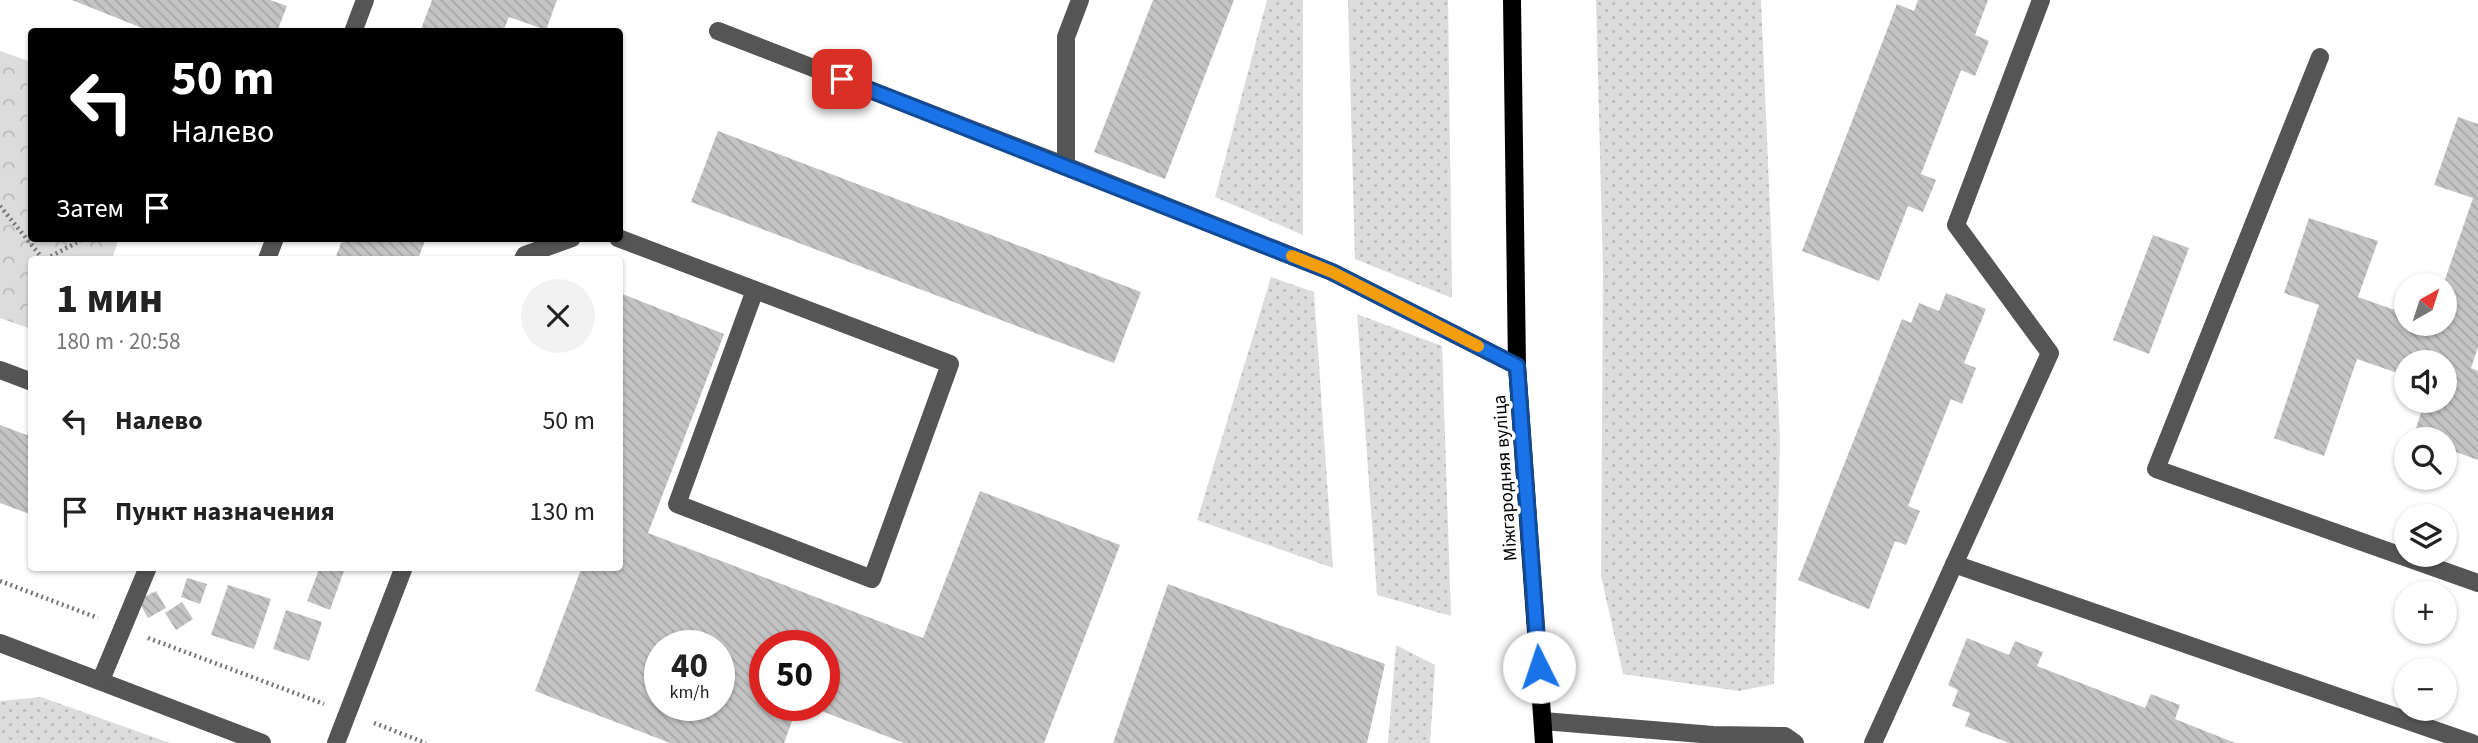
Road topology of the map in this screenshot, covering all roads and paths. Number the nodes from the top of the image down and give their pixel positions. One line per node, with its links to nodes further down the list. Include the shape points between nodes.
1 (365, 0): 5 (lane)
2 (1080, 0): 8 (lane, via 1066,37)
3 (1512, 0): 19 (main road, Міжгародняя вуліца)
4 (2041, 0): 22 (lane, via 1956,225 2050,353)
5 (354, 28)
6 (718, 31): 8 (lane)
7 (2320, 57): 26 (lane, via 2156,469)
8 (1066, 166): 19 (lane, via 1332,272)
9 (0, 206): 10 (path)
10 (28, 240)
11 (623, 240): 18 (lane)
12 (30, 242): 15 (path)
13 (77, 242): 16 (path)
14 (562, 242): 17 (lane)
15 (42, 256)
16 (50, 256)
17 (525, 256)
18 (755, 290): 18 (lane, via 950,364 872,579 677,504)
19 (1517, 366): 31 (main road, Міжгародняя вуліца)
20 (0, 370): 21 (lane)
21 (28, 380)
22 (1954, 564): 38 (lane); 39 (lane)
23 (146, 571): 27 (lane)
24 (402, 571): 30 (lane)
25 (0, 581): 27 (path)
26 (2478, 583)
27 (123, 628): 29 (lane); 30 (path)
28 (0, 643): 29 (lane)
29 (101, 680): 33 (lane)
30 (347, 713): 34 (lane); 35 (path)
31 (1543, 721): 32 (lane); 36 (main road, Міжгародняя вуліца)
32 (1713, 739): 37 (lane, via 1785,736)
33 (262, 743)
34 (336, 743)
35 (426, 743)
36 (1544, 743)
37 (1795, 743)
38 (1873, 743)
39 (2472, 743)

